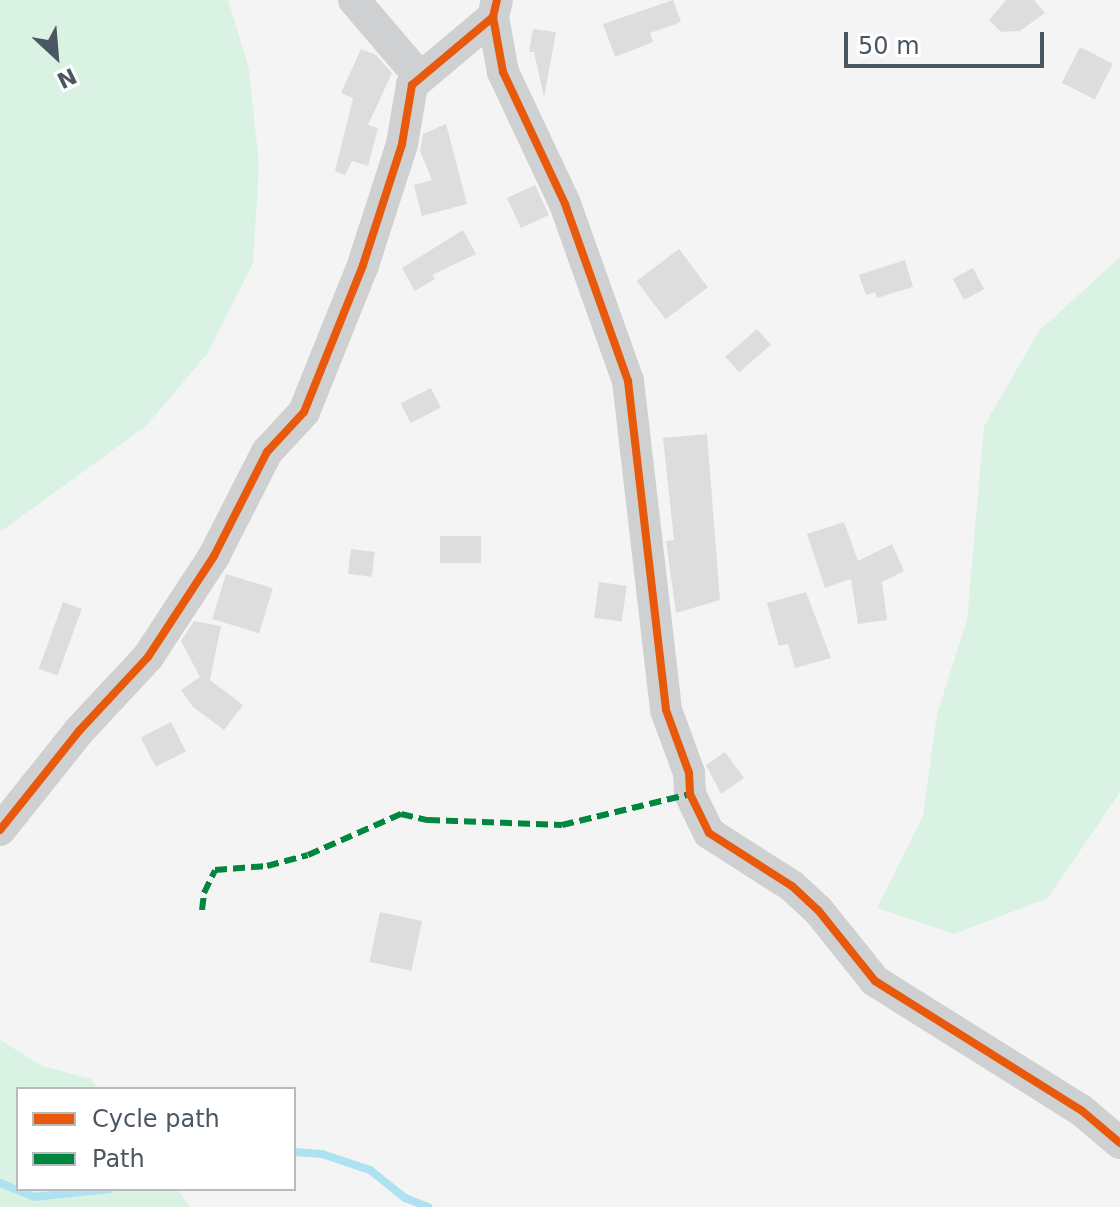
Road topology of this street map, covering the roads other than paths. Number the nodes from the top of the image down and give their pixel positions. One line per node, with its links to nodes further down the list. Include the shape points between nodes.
1 (354, 0): 3 (street)
2 (495, 8): 3 (street); 5 (street, via 503,72 575,230 628,381 666,710 689,773 690,794 709,833 792,886 875,981 1081,1110)
3 (418, 75): 4 (street, via 363,265 304,412 267,452 214,556 148,657 79,731)
4 (0, 830)
5 (1120, 1143)

